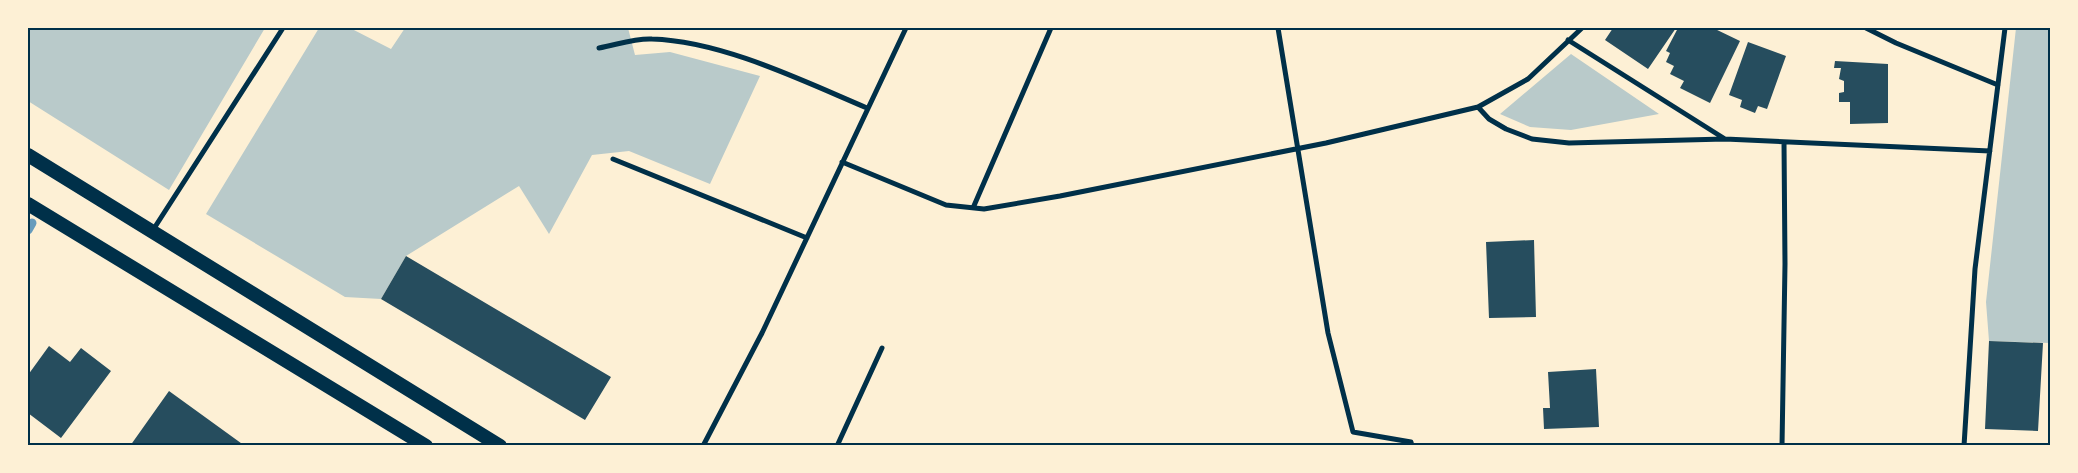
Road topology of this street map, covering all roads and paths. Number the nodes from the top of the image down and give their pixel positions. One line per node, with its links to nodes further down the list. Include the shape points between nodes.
1 (283, 28): 22 (street)
2 (906, 28): 12 (street)
3 (1051, 28): 21 (street)
4 (1278, 28): 15 (street)
5 (1582, 28): 8 (street)
6 (1866, 28): 10 (street)
7 (2006, 28): 10 (street)
8 (1568, 40): 11 (street, via 1528,79); 13 (street)
9 (599, 48): 12 (street, via 650,38 692,44 769,67)
10 (1998, 85): 16 (street)
11 (1478, 107): 13 (street, via 1506,130 1532,139 1570,142); 15 (street)
12 (867, 108): 19 (street)
13 (1725, 139): 14 (street)
14 (1784, 142): 16 (street); 30 (street)
15 (1298, 149): 21 (street, via 1060,196); 29 (street, via 1328,333 1353,432 1412,442)
16 (1990, 151): 31 (street, via 1976,269)
17 (28, 156): 22 (highway)
18 (613, 159): 23 (street)
19 (842, 162): 21 (street, via 946,205); 23 (street)
20 (28, 204): 25 (highway)
21 (973, 208)
22 (152, 232): 26 (highway)
23 (807, 238): 27 (street)
24 (882, 348): 28 (street)
25 (426, 446)
26 (500, 446)
27 (703, 446)
28 (838, 446)
29 (1412, 446)
30 (1782, 446)
31 (1964, 446)

